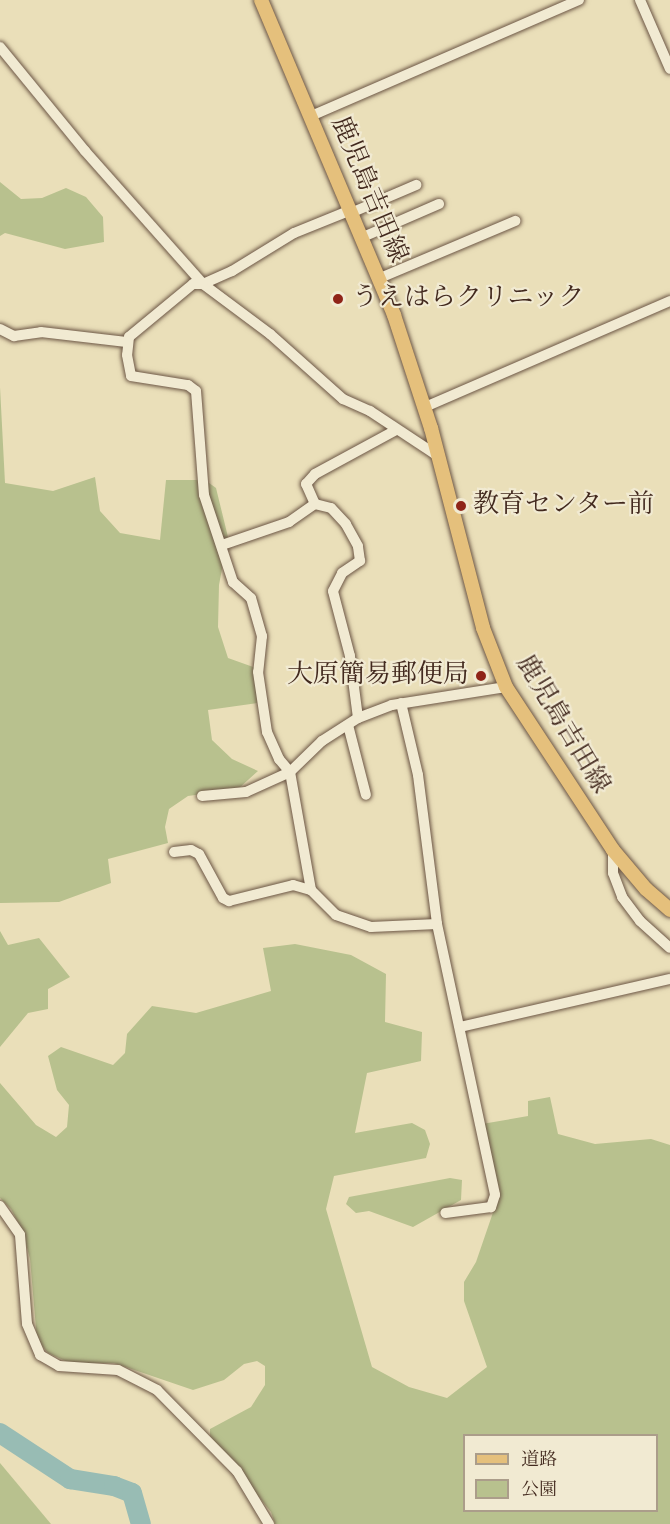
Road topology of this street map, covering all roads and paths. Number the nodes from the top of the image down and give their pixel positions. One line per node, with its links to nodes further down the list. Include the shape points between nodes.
1 (261, 0): 7 (main road, 鹿児島吉田線)
2 (579, 0): 7 (street)
3 (640, 0): 4 (street)
4 (665, 46): 6 (street)
5 (0, 47): 14 (street, via 85,152)
6 (670, 69)
7 (311, 116): 10 (main road, 鹿児島吉田線)
8 (416, 185): 10 (street)
9 (439, 204): 12 (street)
10 (352, 211): 12 (main road, 鹿児島吉田線); 14 (street, via 294,233)
11 (515, 220): 13 (street)
12 (363, 237): 13 (main road, 鹿児島吉田線)
13 (380, 278): 18 (main road, 鹿児島吉田線)
14 (203, 284): 17 (street, via 193,284); 19 (street, via 270,334 343,399 370,411)
15 (670, 301): 18 (street)
16 (0, 329): 17 (street, via 14,336 41,332)
17 (126, 342): 22 (street, via 131,376 188,385 196,391 204,495)
18 (425, 407): 20 (main road, 鹿児島吉田線)
19 (396, 430): 20 (street); 21 (street, via 315,474 306,484)
20 (438, 456): 23 (main road, 鹿児島吉田線, via 483,628)
21 (315, 504): 22 (street, via 289,522); 25 (street, via 331,508 358,546 360,561 342,573 333,591 350,656)
22 (222, 545): 27 (street, via 233,582 252,598 262,636 258,672 267,732 279,759)
23 (506, 687): 24 (street); 30 (main road, 鹿児島吉田線)
24 (401, 703): 25 (street); 34 (street, via 418,775)
25 (358, 718): 26 (street)
26 (348, 725): 27 (street, via 322,741); 28 (street)
27 (290, 772): 29 (street, via 246,792); 32 (street)
28 (366, 795)
29 (202, 796)
30 (613, 850): 33 (main road, 鹿児島吉田線); 35 (street, via 613,873 622,897 640,921)
31 (174, 852): 32 (street, via 191,850 199,854 223,898 229,901 293,885)
32 (311, 890): 34 (street, via 336,915 371,927)
33 (670, 910)
34 (437, 924): 37 (street)
35 (670, 948)
36 (670, 979): 37 (street)
37 (460, 1028): 39 (street, via 495,1195 491,1207)
38 (0, 1206): 40 (street, via 20,1235 27,1324 40,1354 59,1366 118,1370 157,1390 237,1471)
39 (445, 1213)
40 (269, 1524)

